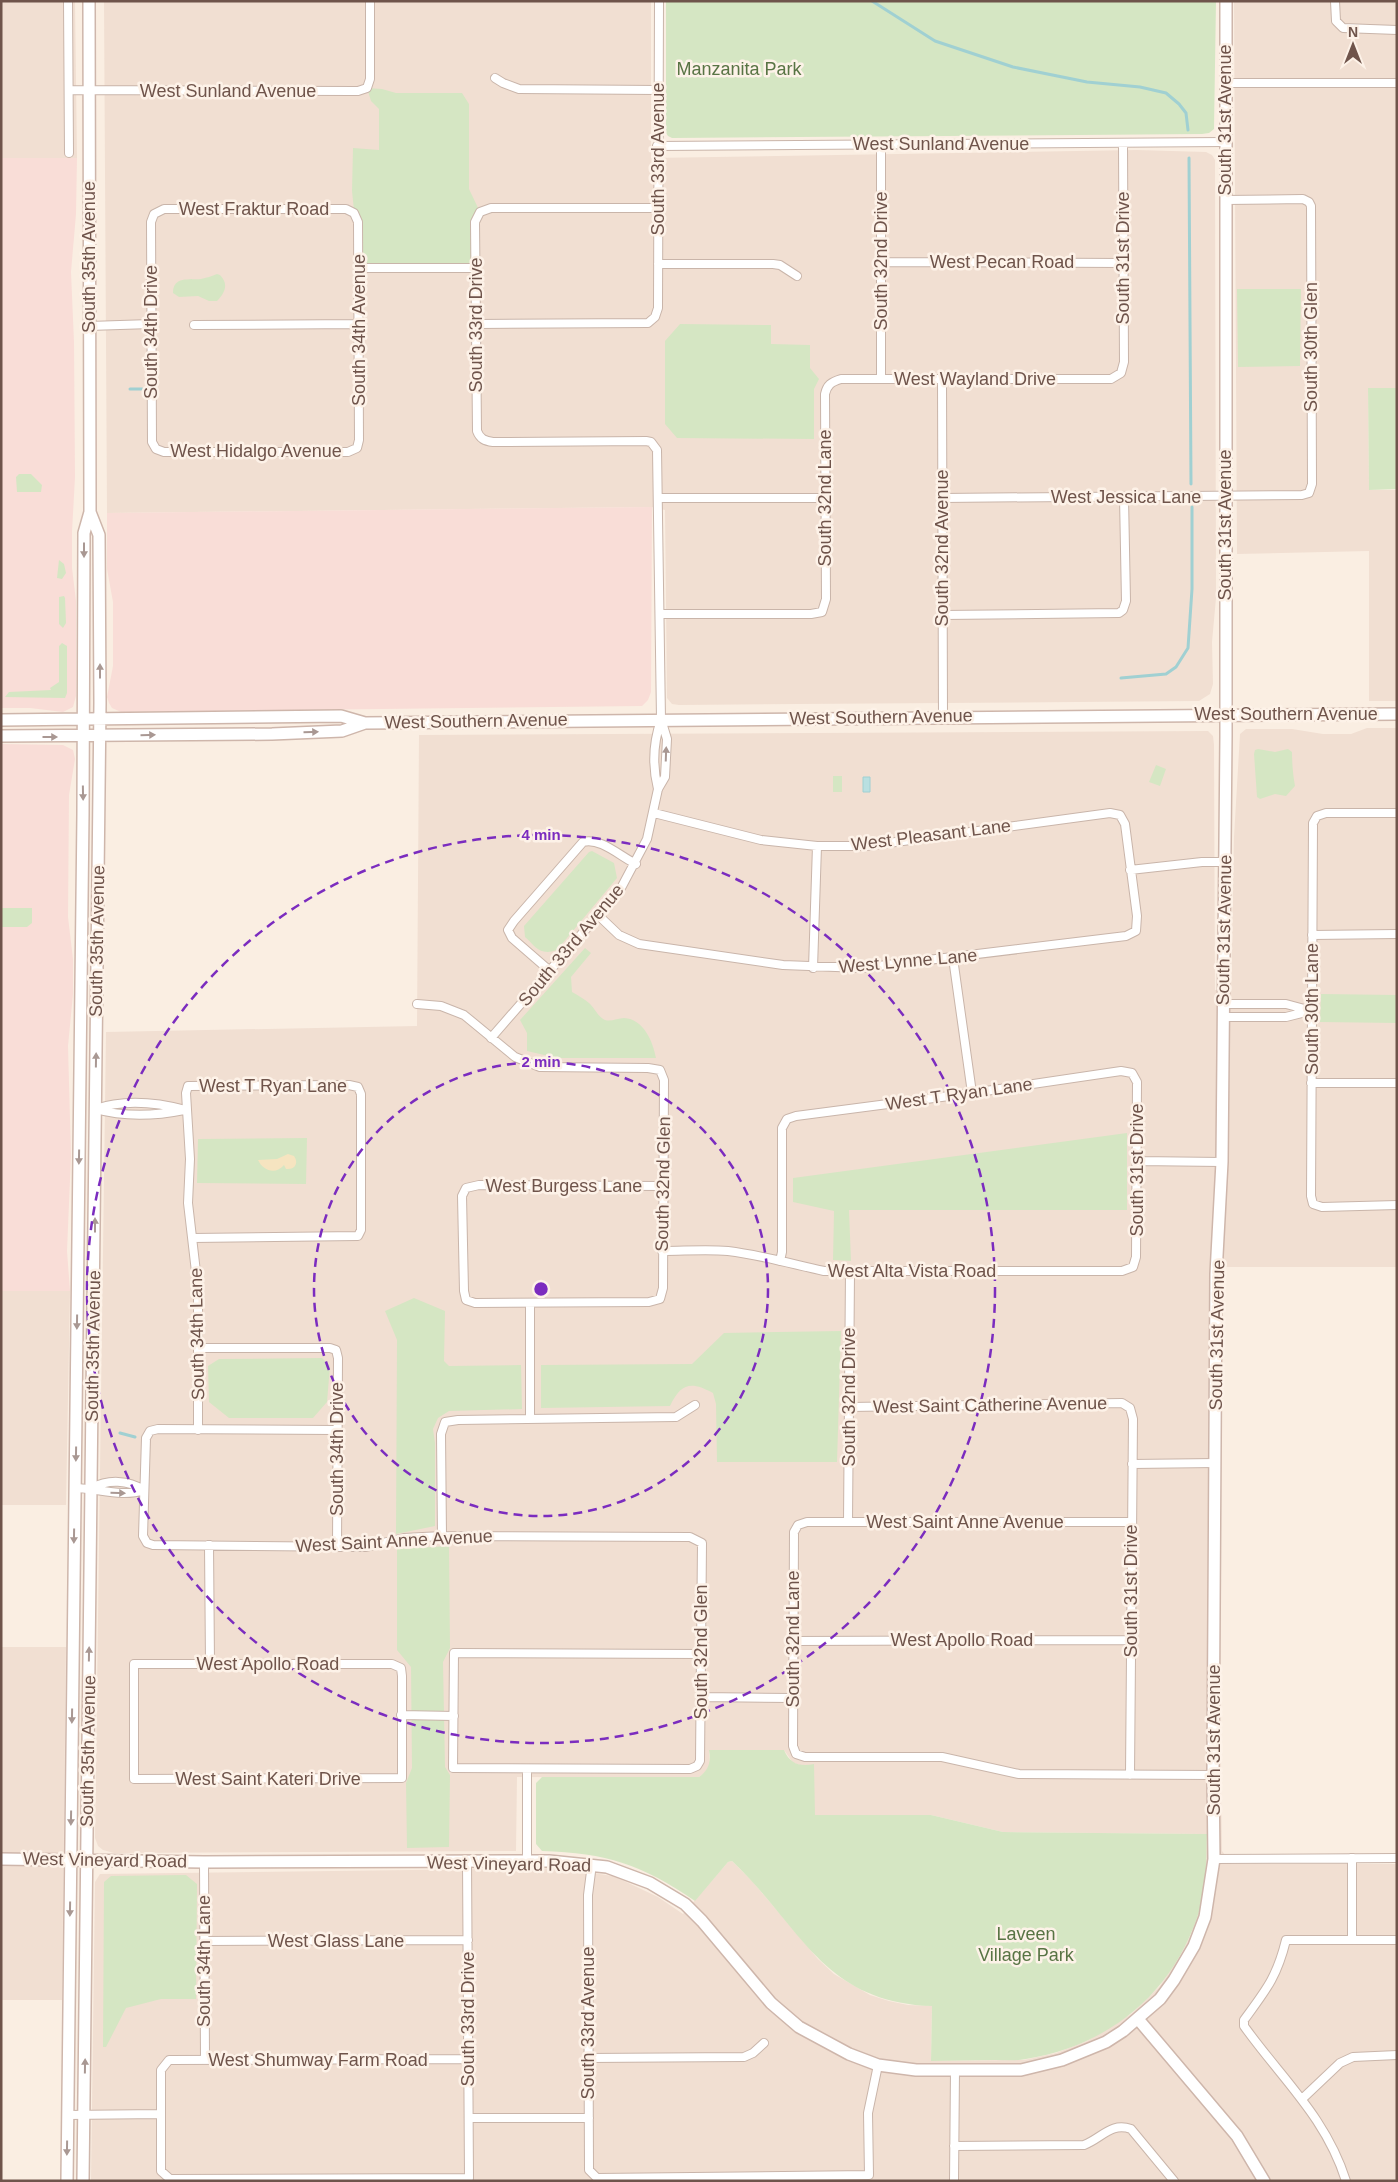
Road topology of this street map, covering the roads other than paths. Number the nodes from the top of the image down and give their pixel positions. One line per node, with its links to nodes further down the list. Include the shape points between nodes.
1 (68, 1): 11 (street)
2 (89, 1): 12 (main road, South 35th Avenue)
3 (370, 1): 12 (street, West Sunland Avenue, via 370,79 367,88 358,91)
4 (658, 1): 13 (street, South 33rd Avenue)
5 (1226, 1): 9 (main road, South 31st Avenue)
6 (1335, 1): 7 (street, via 1338,25 1348,30)
7 (1397, 30)
8 (495, 78): 13 (street, via 519,89)
9 (1226, 83): 10 (street); 14 (main road, South 31st Avenue)
10 (1397, 83)
11 (69, 90): 12 (street); 18 (street)
12 (89, 90): 33 (main road, South 35th Avenue)
13 (658, 90): 17 (street, South 33rd Avenue)
14 (1225, 142): 15 (street, West Sunland Avenue); 19 (main road, South 31st Avenue)
15 (1123, 143): 16 (street, West Sunland Avenue); 24 (street, South 31st Drive)
16 (882, 144): 17 (street, West Sunland Avenue); 23 (street, South 32nd Drive)
17 (657, 146): 20 (street, South 33rd Avenue)
18 (69, 153)
19 (1225, 200): 41 (street, South 30th Glen, via 1303,199 1311,206 1312,484); 42 (main road, South 31st Avenue)
20 (657, 208): 25 (street, South 33rd Avenue); 27 (street, South 33rd Drive, via 491,208 480,212 476,222)
21 (354, 213): 22 (street, West Fraktur Road, via 346,209 164,209); 26 (street, South 34th Avenue, via 358,222)
22 (154, 214): 29 (street, South 34th Drive, via 151,222)
23 (882, 262): 24 (street, West Pecan Road); 35 (street, South 32nd Drive)
24 (1123, 263): 34 (street, South 31st Drive, via 1124,362)
25 (658, 264): 28 (street, via 773,264); 31 (street, South 33rd Avenue, via 658,308 648,323)
26 (360, 268): 27 (street); 30 (street, South 34th Avenue)
27 (476, 268): 31 (street, South 33rd Drive)
28 (797, 276)
29 (151, 324): 33 (street); 40 (street, South 34th Drive, via 152,442)
30 (360, 324): 32 (street); 39 (street, South 34th Avenue, via 360,440)
31 (476, 324): 38 (street, South 33rd Drive, via 476,431 481,438 493,442 646,441)
32 (194, 325)
33 (89, 326): 47 (main road, South 35th Avenue)
34 (1121, 373): 36 (street, West Wayland Drive, via 1111,379)
35 (882, 379): 36 (street, West Wayland Drive); 37 (street, West Wayland Drive, via 841,379)
36 (942, 379): 46 (street, South 32nd Avenue)
37 (829, 384): 45 (street, South 32nd Lane, via 825,394)
38 (655, 446): 44 (street, South 33rd Avenue)
39 (357, 448): 40 (street, West Hidalgo Avenue, via 348,452 164,452)
40 (156, 449)
41 (1309, 493): 42 (street, West Jessica Lane, via 1302,496)
42 (1225, 496): 43 (street, West Jessica Lane); 50 (main road, South 31st Avenue)
43 (1124, 497): 46 (street, West Jessica Lane); 49 (street, via 1126,601 1123,610 1113,615)
44 (658, 498): 45 (street); 48 (street, South 33rd Avenue)
45 (825, 498): 48 (street, South 32nd Lane, via 826,599 822,612)
46 (942, 498): 49 (street, South 32nd Avenue)
47 (90, 512): 53 (main road, South 35th Avenue, one-way to 53, via 84,533); 54 (main road, South 35th Avenue, one-way to 47, via 99,534)
48 (660, 614): 55 (street, South 33rd Avenue)
49 (942, 615): 52 (street, South 32nd Avenue)
50 (1226, 714): 51 (main road, West Southern Avenue); 52 (main road, West Southern Avenue); 65 (main road, South 31st Avenue)
51 (1397, 714)
52 (943, 717): 55 (main road, West Southern Avenue)
53 (83, 719): 54 (main road, West Southern Avenue); 56 (main road, West Southern Avenue); 59 (main road, South 35th Avenue)
54 (99, 719): 57 (main road, West Southern Avenue, via 341,716); 60 (main road, South 35th Avenue)
55 (661, 719): 57 (main road, West Southern Avenue); 61 (street, South 33rd Avenue, via 654,739 654,774); 61 (street, South 33rd Avenue, one-way to 55, via 665,777 667,739)
56 (1, 720)
57 (365, 722): 60 (main road, West Southern Avenue, one-way to 57, via 342,731)
58 (1, 736): 59 (main road, West Southern Avenue, one-way to 59)
59 (83, 736): 60 (main road, West Southern Avenue); 77 (main road, South 35th Avenue, one-way to 77)
60 (99, 736): 78 (main road, South 35th Avenue)
61 (658, 789): 62 (street, South 33rd Avenue)
62 (654, 813): 64 (street, West Pleasant Lane, via 761,840); 66 (street, South 33rd Avenue)
63 (1397, 813): 70 (street, South 30th Lane, via 1318,816 1314,823)
64 (818, 846): 67 (street, West Pleasant Lane, via 866,846 1110,813 1120,815 1125,824); 72 (street)
65 (1225, 862): 67 (street); 75 (main road, South 31st Avenue)
66 (636, 864): 68 (street, South 33rd Avenue, via 620,890); 73 (street, via 599,843 589,841 580,846 514,921 508,930 512,938)
67 (1130, 870): 71 (street, West Lynne Lane, via 1137,916 1136,930 1126,936)
68 (598, 915): 72 (street, West Lynne Lane, via 619,935 639,944); 73 (street, South 33rd Avenue)
69 (1397, 934): 70 (street)
70 (1312, 935): 79 (street, South 30th Lane)
71 (953, 958): 72 (street, West Lynne Lane, via 862,968); 87 (street)
72 (813, 968)
73 (550, 971): 82 (street, South 33rd Avenue)
74 (417, 1004): 82 (street, via 441,1006 464,1014)
75 (1223, 1004): 76 (street); 80 (main road, South 31st Avenue)
76 (1270, 1004): 79 (street, via 1286,1004); 81 (street)
77 (81, 1008): 78 (main road); 111 (main road, South 35th Avenue, one-way to 111)
78 (97, 1008): 89 (main road, South 35th Avenue, one-way to 78)
79 (1312, 1011): 81 (street); 85 (street, South 30th Lane)
80 (1223, 1017): 81 (street); 93 (main road, South 31st Avenue)
81 (1270, 1017)
82 (492, 1038): 94 (street, South 32nd Glen, via 516,1057 540,1067 660,1070 664,1080)
83 (1132, 1073): 87 (street, West T Ryan Lane, via 1121,1071); 92 (street, South 31st Drive, via 1137,1082)
84 (1397, 1083): 85 (street)
85 (1311, 1084): 95 (street, South 30th Lane, via 1313,1204 1322,1207)
86 (188, 1086): 90 (street, South 34th Lane); 96 (street, West T Ryan Lane, via 350,1085 358,1087 361,1094 361,1230 358,1236)
87 (972, 1093): 98 (street, West T Ryan Lane, via 787,1119 782,1128)
88 (136, 1104): 89 (street, West T Ryan Lane, via 112,1103); 90 (street, West T Ryan Lane, via 162,1104); 91 (street)
89 (95, 1109): 91 (street, West T Ryan Lane, via 112,1114); 112 (main road, South 35th Avenue, one-way to 89)
90 (186, 1110): 91 (street, West T Ryan Lane, via 162,1115); 96 (street, South 34th Lane, via 190,1159 188,1203)
91 (135, 1114)
92 (1137, 1161): 93 (street); 99 (street, South 31st Drive, via 1136,1257)
93 (1222, 1162): 109 (main road, South 31st Avenue, via 1216,1274)
94 (663, 1186): 97 (street, South 32nd Glen); 101 (street, West Burgess Lane, via 478,1185 466,1188 462,1196 466,1300 475,1303)
95 (1397, 1205)
96 (193, 1238): 102 (street, South 34th Lane, via 198,1289)
97 (662, 1251): 98 (street, West Alta Vista Road, via 726,1251); 101 (street, South 32nd Glen, via 663,1288 660,1299 649,1302)
98 (780, 1261): 100 (street, West Alta Vista Road, via 824,1272)
99 (1133, 1267): 100 (street, West Alta Vista Road, via 1122,1270)
100 (850, 1272): 104 (street, South 32nd Drive)
101 (530, 1303): 106 (street)
102 (198, 1348): 107 (street, South 34th Lane); 108 (street, South 34th Drive, via 336,1350)
103 (695, 1405): 106 (street, via 676,1417)
104 (849, 1407): 105 (street, West Saint Catherine Avenue, via 1122,1403); 114 (street, South 32nd Drive)
105 (1130, 1408): 110 (street, South 31st Drive, via 1133,1419)
106 (530, 1419): 117 (street, via 445,1422 441,1434)
107 (198, 1430): 108 (street); 113 (street, via 150,1431 146,1438)
108 (336, 1430): 120 (street, South 34th Drive)
109 (1216, 1463): 110 (street); 131 (main road, South 31st Avenue)
110 (1132, 1464): 115 (street, South 31st Drive)
111 (75, 1488): 112 (street); 137 (main road, South 35th Avenue, one-way to 137)
112 (92, 1488): 113 (street, via 102,1483 133,1483); 138 (main road, South 35th Avenue, one-way to 112)
113 (144, 1490): 119 (street, West Saint Anne Avenue, via 143,1536 147,1543)
114 (848, 1522): 115 (street, West Saint Anne Avenue); 116 (street, West Saint Anne Avenue)
115 (1132, 1522): 121 (street, South 31st Drive)
116 (798, 1525): 122 (street, South 32nd Lane, via 794,1532)
117 (442, 1536): 118 (street, West Saint Anne Avenue, via 690,1537); 120 (street, West Saint Anne Avenue)
118 (702, 1543): 123 (street, South 32nd Glen)
119 (209, 1545): 120 (street, West Saint Anne Avenue); 124 (street)
120 (337, 1547)
121 (1131, 1640): 122 (street, West Apollo Road); 130 (street, South 31st Drive)
122 (793, 1641): 126 (street, South 32nd Lane)
123 (702, 1654): 125 (street, South 32nd Glen); 128 (street, via 454,1653)
124 (210, 1664): 127 (street, West Apollo Road, via 392,1664 401,1668); 132 (street, West Apollo Road, via 134,1664)
125 (701, 1697): 126 (street); 129 (street, South 32nd Glen, via 698,1766 690,1769)
126 (793, 1698): 130 (street, South 32nd Lane, via 792,1746 796,1754 806,1757 942,1757 1019,1774)
127 (402, 1715): 128 (street); 132 (street, West Saint Kateri Drive, via 402,1778)
128 (454, 1716): 129 (street, via 454,1768)
129 (527, 1769): 140 (street)
130 (1130, 1775): 131 (street)
131 (1213, 1775): 136 (main road, South 31st Avenue)
132 (134, 1779)
133 (1352, 1858): 134 (street); 136 (street); 144 (street)
134 (1397, 1858)
135 (1, 1859): 137 (main road, West Vineyard Road)
136 (1214, 1859): 147 (main road, West Vineyard Road, via 1205,1917 1194,1946 1165,1993)
137 (71, 1860): 138 (main road, West Vineyard Road); 157 (main road, South 35th Avenue, one-way to 157)
138 (87, 1861): 141 (main road, West Vineyard Road); 158 (main road, South 35th Avenue, one-way to 138)
139 (467, 1861): 140 (main road, West Vineyard Road); 141 (main road, West Vineyard Road); 143 (street, South 33rd Drive)
140 (527, 1861): 142 (main road, West Vineyard Road)
141 (204, 1862): 146 (street, South 34th Lane)
142 (592, 1864): 150 (street, South 33rd Avenue, via 588,1895); 153 (main road, West Vineyard Road, via 650,1883 686,1904 783,2014 829,2045)
143 (468, 1940): 146 (street, West Glass Lane); 151 (street, South 33rd Drive)
144 (1352, 1940): 145 (street); 155 (street, via 1286,1940 1280,1965 1270,1986 1244,2020 1244,2026)
145 (1397, 1940)
146 (204, 1941): 152 (street, South 34th Lane)
147 (1138, 2019): 154 (main road, West Vineyard Road, via 1106,2042 1062,2060 1021,2070); 167 (main road, via 1237,2136)
148 (764, 2043): 150 (street, via 744,2057)
149 (1397, 2055): 155 (street, via 1353,2057 1340,2063)
150 (588, 2058): 160 (street, South 33rd Avenue)
151 (468, 2059): 152 (street, West Shumway Farm Road); 159 (street, South 33rd Drive)
152 (204, 2060): 156 (street, West Shumway Farm Road, via 169,2060 162,2070)
153 (878, 2065): 154 (main road, West Vineyard Road, via 916,2070); 160 (street, South 33rd Avenue, via 868,2113 869,2175 598,2178 589,2170)
154 (955, 2070): 161 (street)
155 (1302, 2099): 168 (street, via 1325,2134)
156 (162, 2114): 158 (street); 162 (street, via 162,2171 170,2179)
157 (67, 2115): 158 (street); 163 (main road, South 35th Avenue, one-way to 163)
158 (84, 2115): 164 (main road, South 35th Avenue)
159 (469, 2118): 160 (street); 162 (street, South 33rd Drive, via 469,2178)
160 (589, 2118)
161 (954, 2146): 165 (street); 166 (street, via 1084,2145 1121,2126 1131,2129)
162 (401, 2180)
163 (67, 2181)
164 (83, 2181)
165 (954, 2181)
166 (1174, 2181)
167 (1264, 2181)
168 (1346, 2181)

